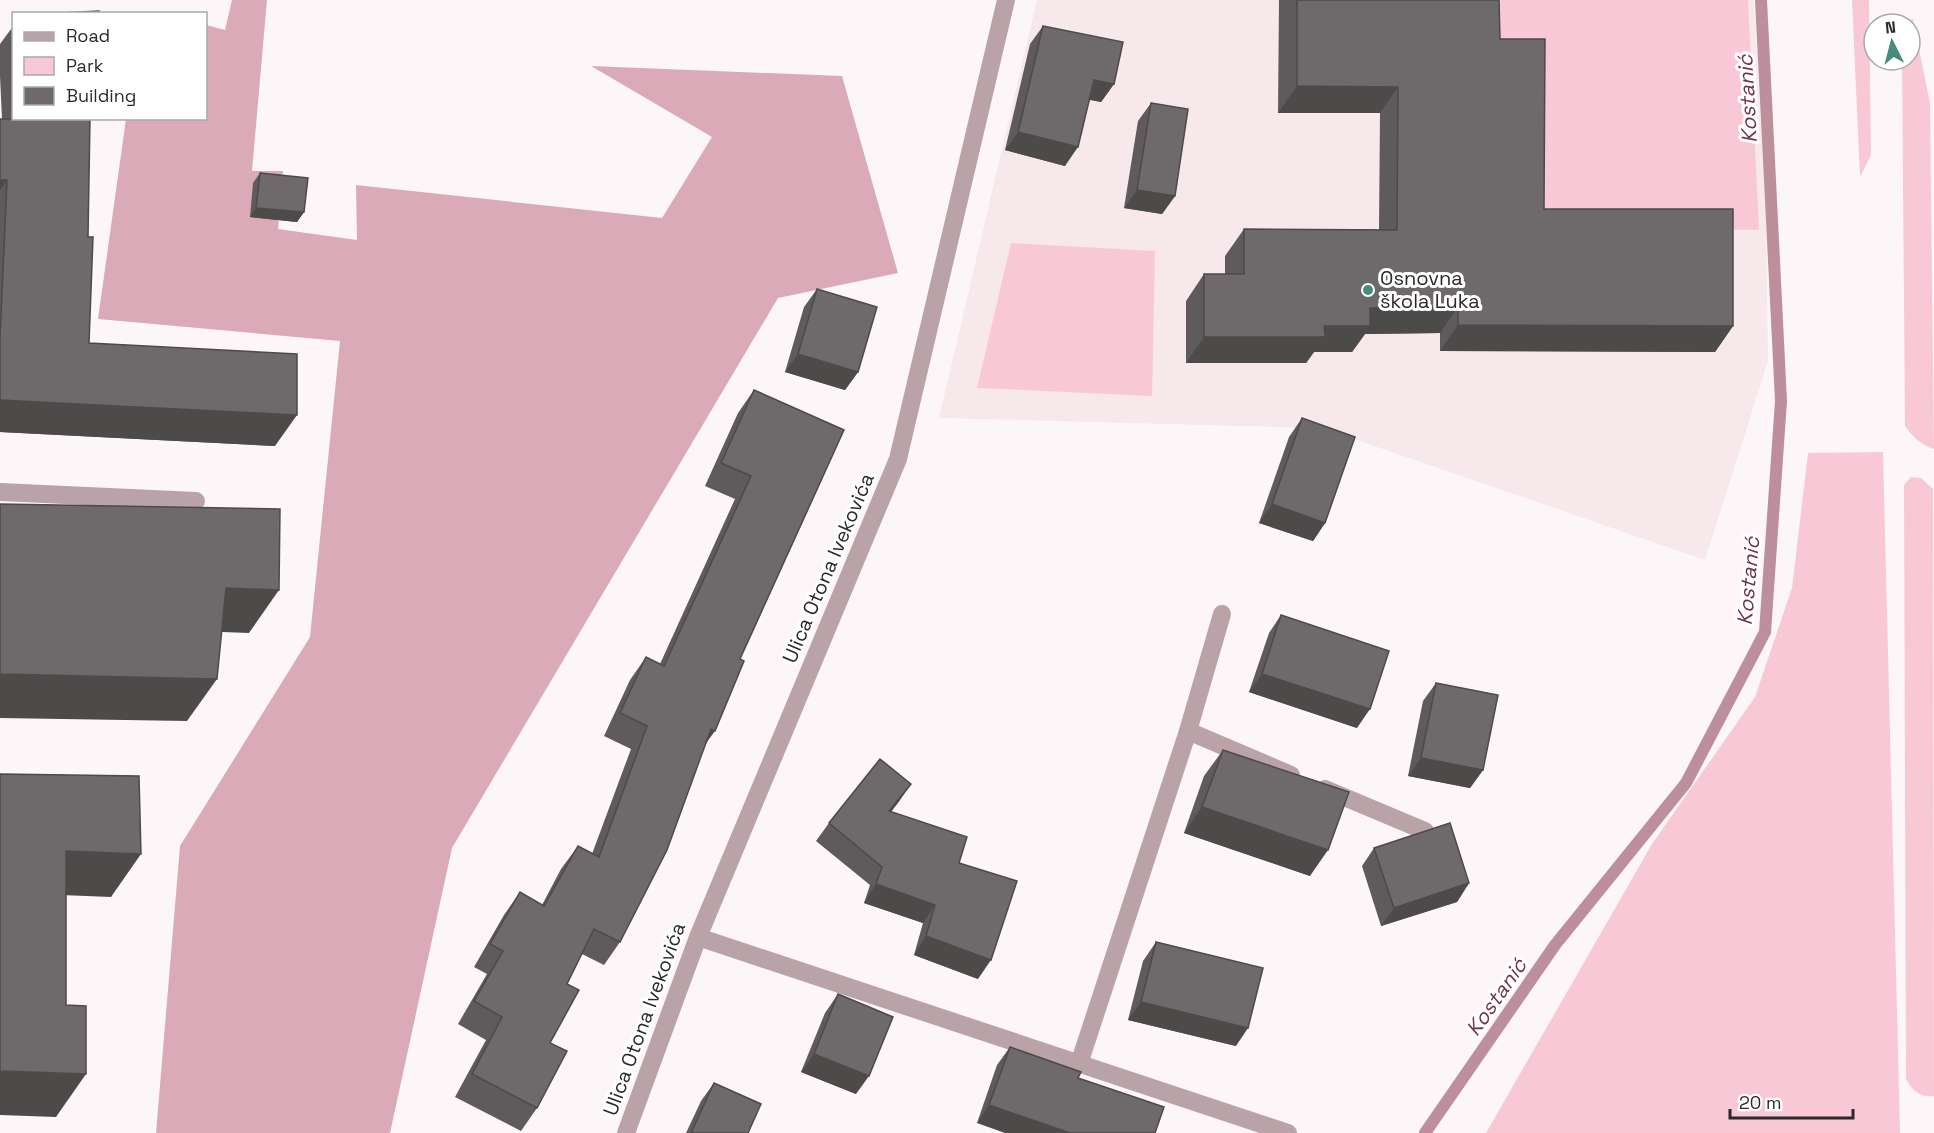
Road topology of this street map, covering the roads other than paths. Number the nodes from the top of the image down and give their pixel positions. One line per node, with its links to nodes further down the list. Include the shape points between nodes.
1 (1006, 0): 7 (street, Ulica Otona Ivekovića, via 898,459)
2 (0, 492): 3 (street)
3 (196, 501)
4 (1222, 614): 5 (street)
5 (1188, 731): 6 (street); 8 (street)
6 (1425, 831)
7 (698, 937): 8 (street); 9 (street, Ulica Otona Ivekovića)
8 (1079, 1065): 10 (street)
9 (626, 1133)
10 (1288, 1133)

